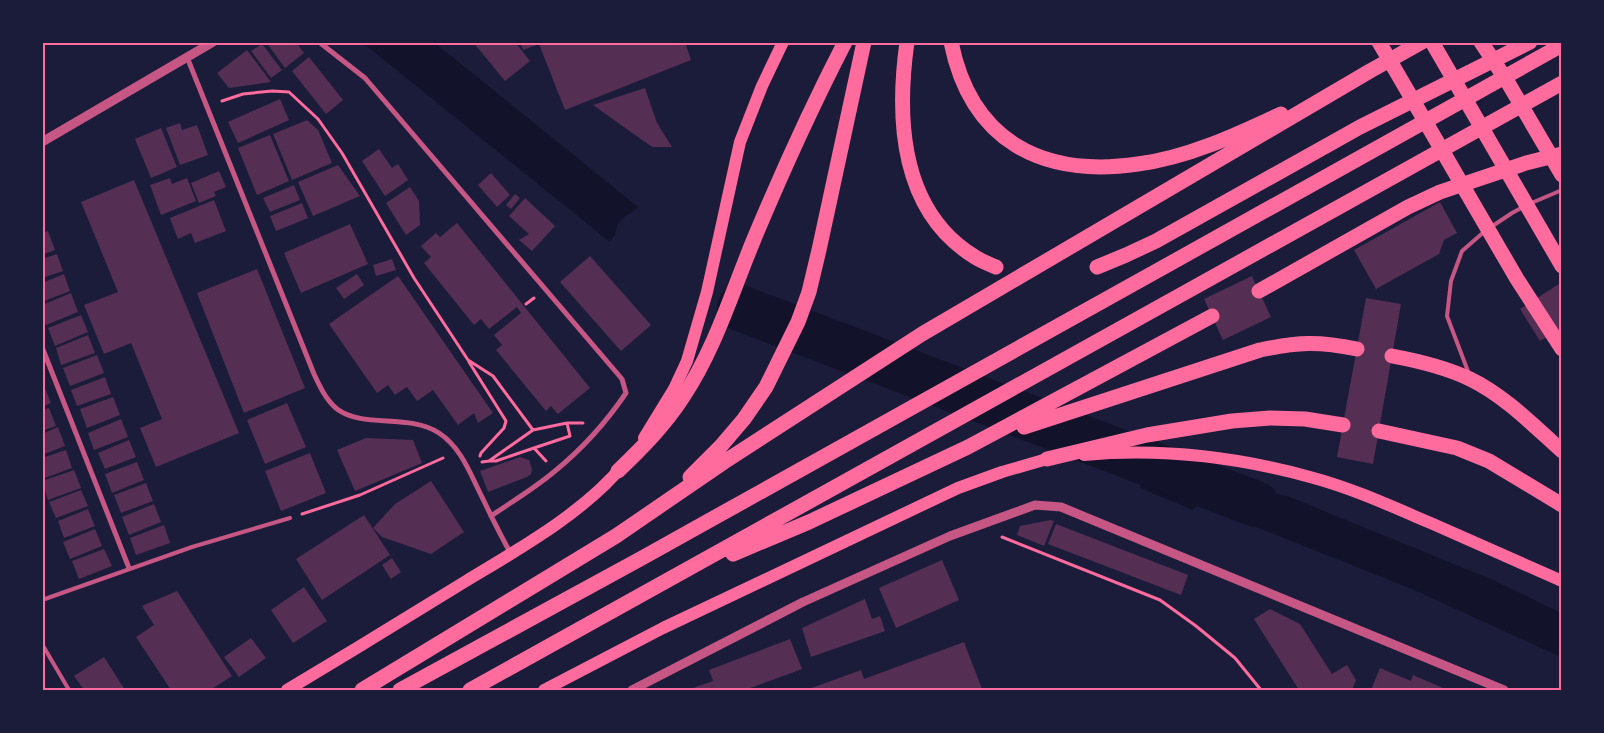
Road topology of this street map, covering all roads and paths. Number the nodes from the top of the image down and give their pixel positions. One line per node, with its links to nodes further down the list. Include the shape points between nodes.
1 (213, 42): 14 (street)
2 (319, 42): 44 (street, via 365,78 622,379 626,393 614,411)
3 (783, 42): 45 (main road, via 740,142 707,292 687,361 640,444)
4 (844, 42): 45 (highway, via 754,238 699,370 652,437)
5 (864, 42): 47 (highway, via 838,167 798,322 766,387 744,419 715,453)
6 (907, 42): 23 (highway, via 902,92 903,123 911,170 919,193 943,231 975,257)
7 (951, 42): 15 (highway, via 958,71 970,97 983,117 999,132 1039,157 1069,165 1103,168 1139,164 1208,145 1260,124)
8 (1378, 42): 29 (highway, via 1496,244)
9 (1422, 42): 15 (highway)
10 (1432, 42): 22 (highway)
11 (1481, 42): 20 (highway)
12 (1530, 42): 24 (highway, via 1360,127 1156,241)
13 (1562, 45): 61 (highway)
14 (187, 57): 17 (street); 18 (street)
15 (1370, 71): 47 (highway, via 922,334)
16 (1562, 83): 54 (highway)
17 (207, 106): 31 (path, via 243,94 289,92 318,119 342,153 414,278); 40 (street, via 323,393 337,409 352,416 410,422 426,427 452,443)
18 (42, 142)
19 (1562, 154): 25 (highway, via 1440,192)
20 (1562, 175)
21 (1562, 190): 32 (lane, via 1512,213 1462,251 1450,281 1447,316)
22 (1562, 266)
23 (996, 267)
24 (1097, 267)
25 (1259, 291)
26 (1212, 316): 38 (highway)
27 (42, 347): 52 (street)
28 (1357, 349): 38 (highway, via 1304,342 1260,350 1047,418)
29 (1562, 349)
30 (1392, 356): 32 (highway, via 1423,362)
31 (468, 360): 36 (path, via 493,376); 43 (path, via 506,421 504,428 481,453 479,462)
32 (1472, 380): 41 (highway, via 1510,406)
33 (567, 423): 34 (path); 36 (path); 39 (path, via 570,436)
34 (589, 423)
35 (1343, 425): 42 (highway, via 1305,419 1232,421 1147,435)
36 (533, 430): 43 (path)
37 (1379, 431): 46 (highway, via 1473,454)
38 (968, 447): 54 (highway, via 809,522)
39 (534, 448): 43 (path); 44 (path)
40 (457, 451): 48 (street); 49 (path, via 360,495)
41 (1562, 451)
42 (1047, 458): 53 (main road, via 1178,454 1219,458 1310,477 1352,490); 57 (main road, via 958,488 663,628)
43 (489, 461)
44 (555, 471): 48 (street)
45 (618, 471): 51 (main road, via 559,522)
46 (1562, 505)
47 (656, 508): 60 (highway)
48 (492, 516): 51 (street)
49 (290, 518): 52 (lane)
50 (999, 536): 65 (path, via 1160,600 1235,658)
51 (511, 554): 59 (main road)
52 (128, 568): 55 (lane)
53 (1562, 581)
54 (661, 585): 62 (highway)
55 (42, 600)
56 (42, 644): 58 (lane)
57 (562, 686): 63 (main road)
58 (69, 690)
59 (287, 690)
60 (362, 690)
61 (400, 690)
62 (470, 690)
63 (544, 690)
64 (632, 690): 66 (street, via 803,602 950,536 1035,505 1061,506)
65 (1261, 690)
66 (1504, 690)

